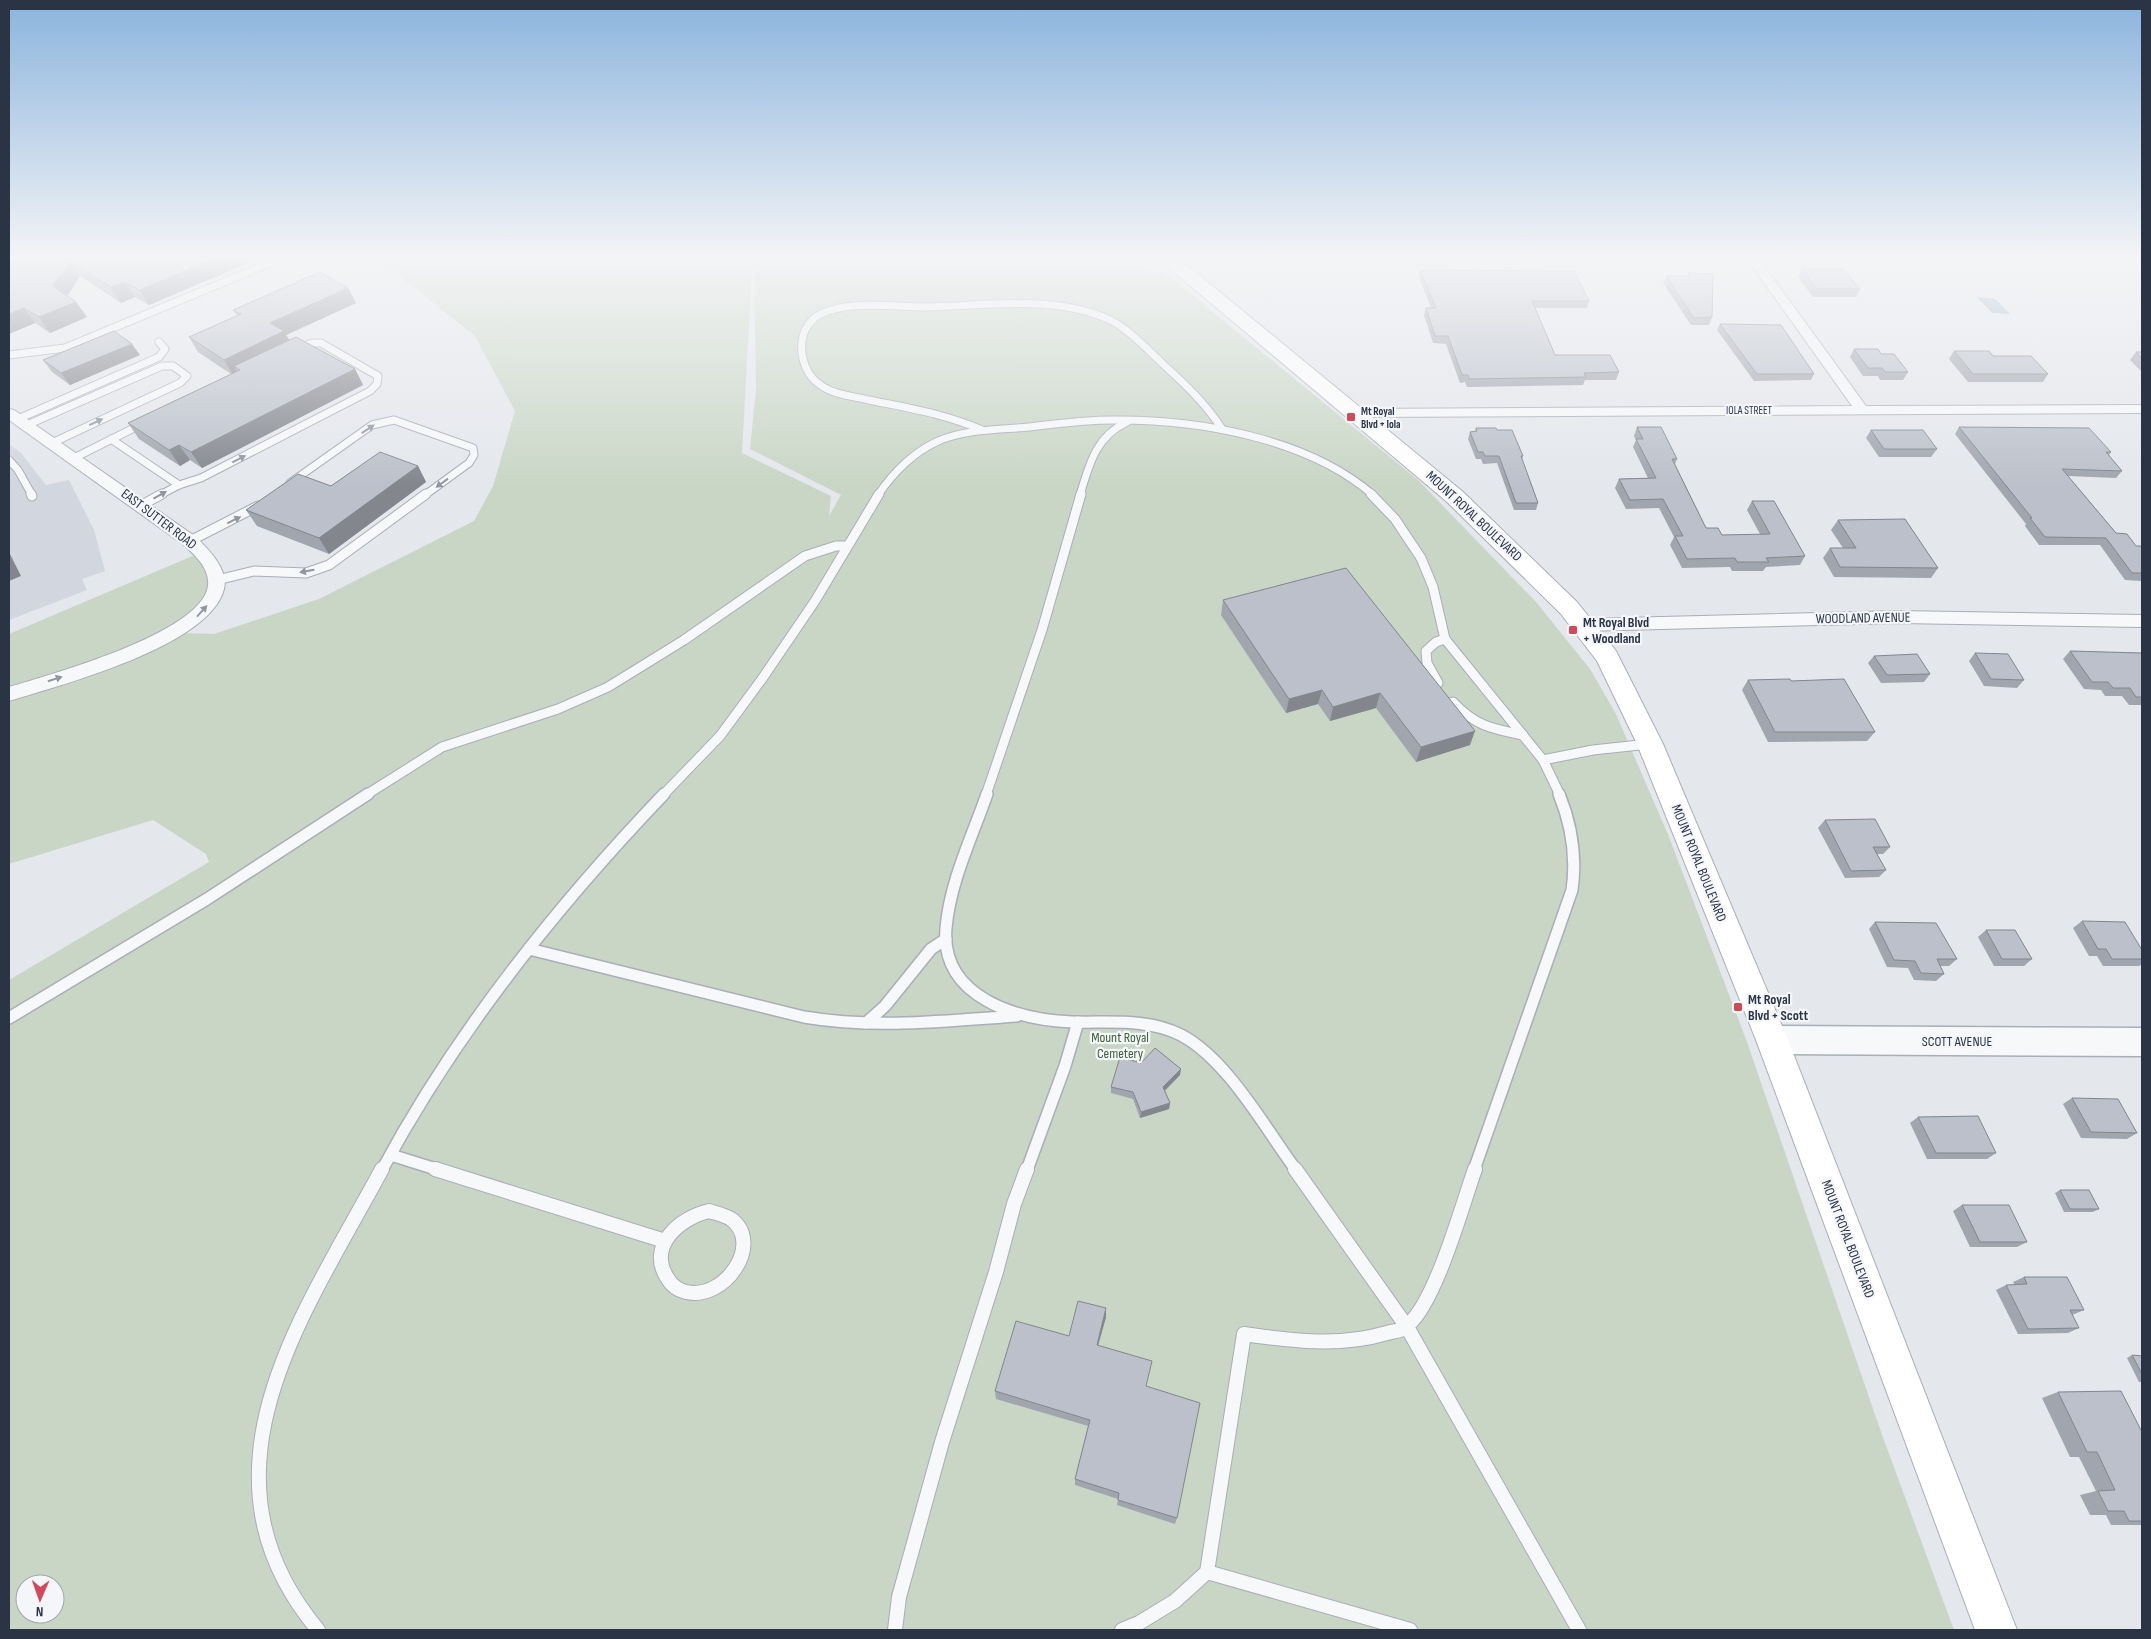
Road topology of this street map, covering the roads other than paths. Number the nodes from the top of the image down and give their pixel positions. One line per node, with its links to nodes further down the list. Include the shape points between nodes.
1 (104, 332): 8 (lane, via 65,348)
2 (805, 332): 16 (lane, via 803,362 819,384 843,394 963,421)
3 (1128, 332): 15 (lane, via 1205,404)
4 (1259, 332): 11 (main road, MOUNT ROYAL BOULEVARD)
5 (1806, 332): 9 (street)
6 (159, 342): 13 (lane, via 165,349 159,357)
7 (293, 352): 21 (lane, one-way to 7, via 201,478 370,391 377,384 378,376 321,343)
8 (9, 356)
9 (1861, 409): 10 (street, IOLA STREET); 11 (street, IOLA STREET)
10 (2142, 409)
11 (1356, 413): 30 (main road, MOUNT ROYAL BOULEVARD, via 1454,496 1539,577)
12 (154, 418): 17 (lane)
13 (18, 419): 18 (street, EAST SUTTER ROAD); 18 (lane, one-way to 13, via 187,376 174,366 162,366)
14 (1131, 421): 15 (lane); 16 (lane, via 1087,420); 38 (lane, via 1108,434 1093,453 1036,650 959,874 947,918)
15 (1222, 429): 31 (lane, via 1311,456 1345,474 1366,490 1396,520 1423,561)
16 (982, 430): 27 (lane, via 944,439 912,456 889,481)
17 (111, 439): 19 (lane); 21 (lane)
18 (52, 443): 19 (street, EAST SUTTER ROAD)
19 (74, 458): 25 (street, EAST SUTTER ROAD)
20 (9, 460): 23 (lane)
21 (179, 485): 25 (lane, one-way to 21)
22 (284, 488): 28 (lane, one-way to 28, via 372,425 384,421 394,420 473,448 474,455 469,464 329,565 306,573 254,571)
23 (32, 496)
24 (268, 499): 26 (lane, one-way to 24, via 252,511)
25 (142, 505): 26 (street, EAST SUTTER ROAD)
26 (190, 541): 28 (street, EAST SUTTER ROAD, via 210,562)
27 (846, 546): 39 (lane, via 828,579 720,736 579,888); 41 (lane, via 805,556 684,640 608,687 558,709 442,747 207,899)
28 (217, 580): 33 (street, one-way to 28, via 90,668 175,632 207,607 216,590)
29 (2142, 621): 30 (street, WOODLAND AVENUE, via 1899,617)
30 (1583, 625): 36 (main road, MOUNT ROYAL BOULEVARD, via 1607,657)
31 (1445, 639): 32 (lane, via 1430,646 1425,656 1426,664); 35 (lane)
32 (1438, 683)
33 (9, 694)
34 (1453, 702): 35 (lane, via 1474,723)
35 (1523, 734): 37 (lane)
36 (1650, 744): 37 (lane); 44 (main road, MOUNT ROYAL BOULEVARD)
37 (1542, 760): 48 (lane, via 1554,780 1573,833 1576,872 1572,890 1445,1254 1425,1302)
38 (946, 939): 40 (lane, via 952,962 969,988 995,1006); 43 (lane, via 931,949 885,1006)
39 (530, 950): 43 (lane, via 804,1017); 46 (lane, via 430,1088)
40 (1023, 1016): 42 (lane); 43 (lane, via 944,1023)
41 (9, 1018)
42 (1078, 1022): 48 (lane, via 1154,1026 1173,1032 1209,1054 1243,1093); 51 (lane, via 1014,1204 942,1442 899,1598)
43 (866, 1023)
44 (1772, 1040): 45 (street, SCOTT AVENUE); 55 (main road, MOUNT ROYAL BOULEVARD)
45 (2142, 1042)
46 (391, 1155): 47 (lane); 50 (lane, via 290,1343 271,1390 262,1430 258,1496 264,1534 285,1581)
47 (665, 1241): 47 (lane, via 661,1257 668,1282 694,1294 720,1286 730,1277 742,1256 742,1235 738,1225 723,1213 709,1211 693,1215 675,1226)
48 (1407, 1327): 49 (lane, via 1381,1336 1324,1342 1244,1334); 54 (lane)
49 (1207, 1572): 52 (lane, via 1175,1601); 53 (lane)
50 (318, 1630)
51 (895, 1630)
52 (1122, 1630)
53 (1410, 1630)
54 (1579, 1630)
55 (1996, 1630)

